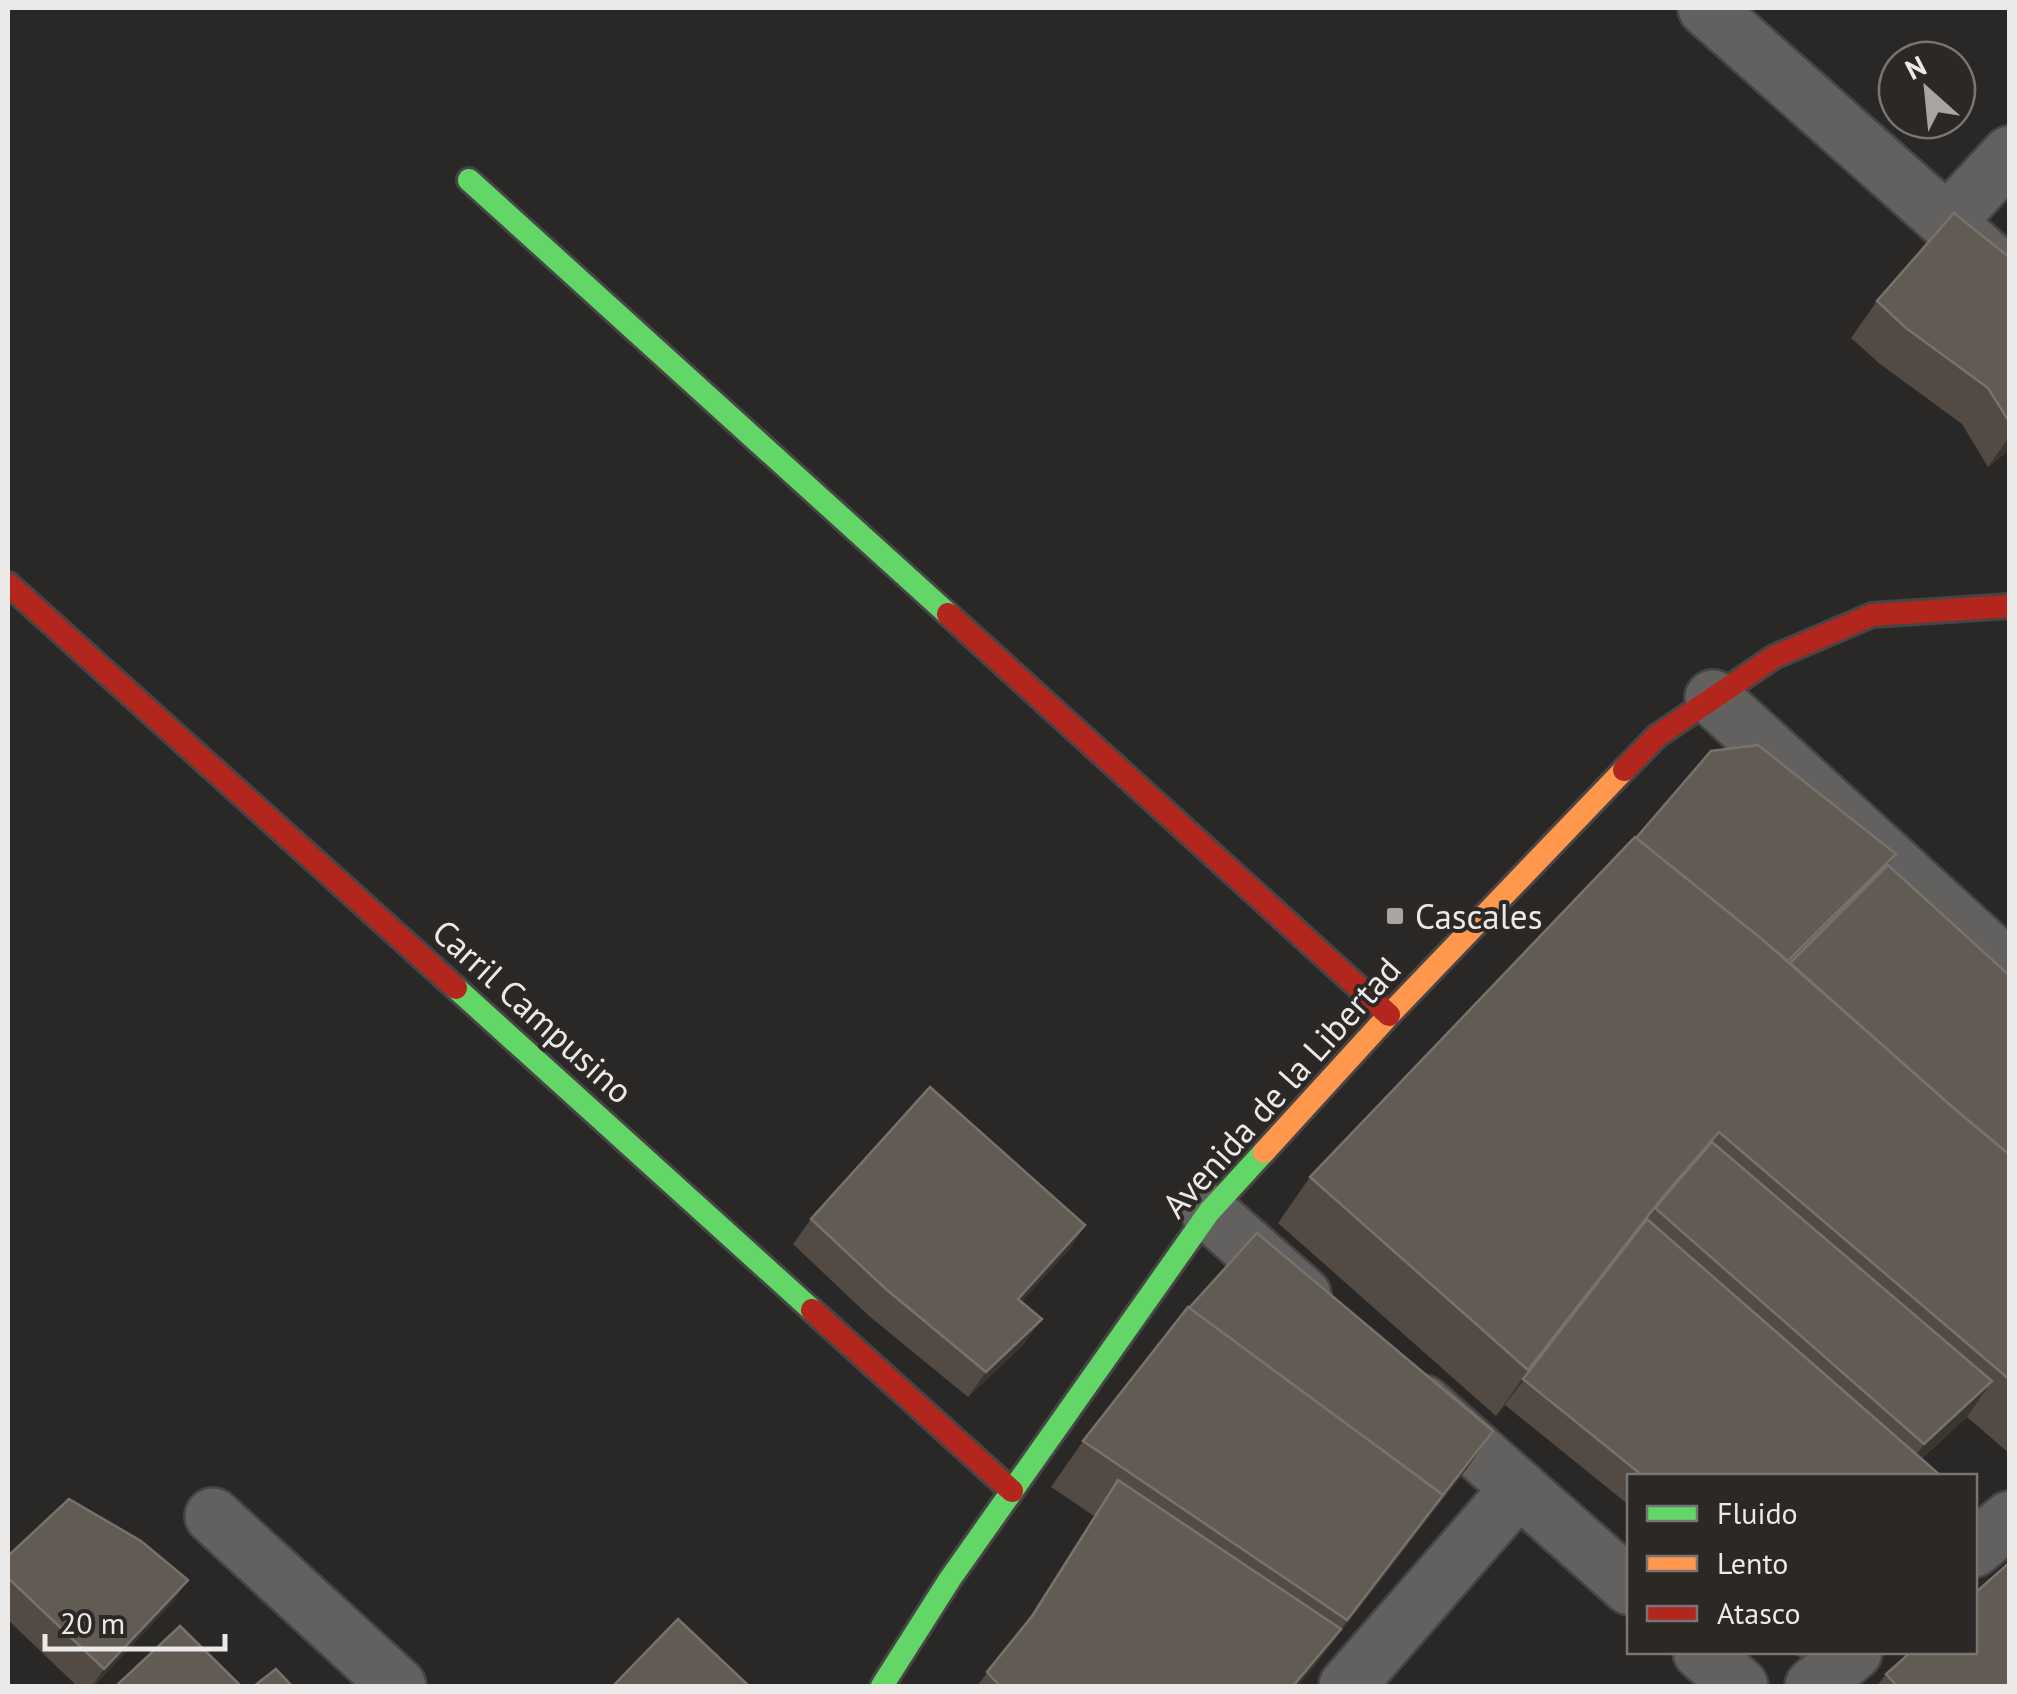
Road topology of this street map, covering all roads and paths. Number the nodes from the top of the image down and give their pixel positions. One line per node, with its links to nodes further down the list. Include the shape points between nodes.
1 (1706, 8): 4 (street)
2 (2010, 154): 4 (street)
3 (469, 180): 10 (street)
4 (1947, 222): 5 (street)
5 (2010, 278)
6 (8, 584): 15 (street, Carril Campusino)
7 (2010, 606): 8 (street, Avenida de la Libertad, via 1872,615 1774,658)
8 (1713, 698): 9 (street); 10 (street, Avenida de la Libertad, via 1657,736)
9 (2010, 970)
10 (1389, 1015): 11 (street, Avenida de la Libertad)
11 (1209, 1212): 12 (street); 15 (street, Avenida de la Libertad)
12 (1340, 1329)
13 (1384, 1368): 14 (street)
14 (1519, 1488): 19 (street); 24 (street)
15 (1012, 1491): 23 (street, Avenida de la Libertad)
16 (213, 1516): 22 (street)
17 (2010, 1519): 18 (street)
18 (1977, 1546)
19 (1627, 1584)
20 (1703, 1654): 25 (street)
21 (1852, 1654): 26 (street)
22 (398, 1686)
23 (882, 1686)
24 (1347, 1686)
25 (1740, 1686)
26 (1812, 1686)

